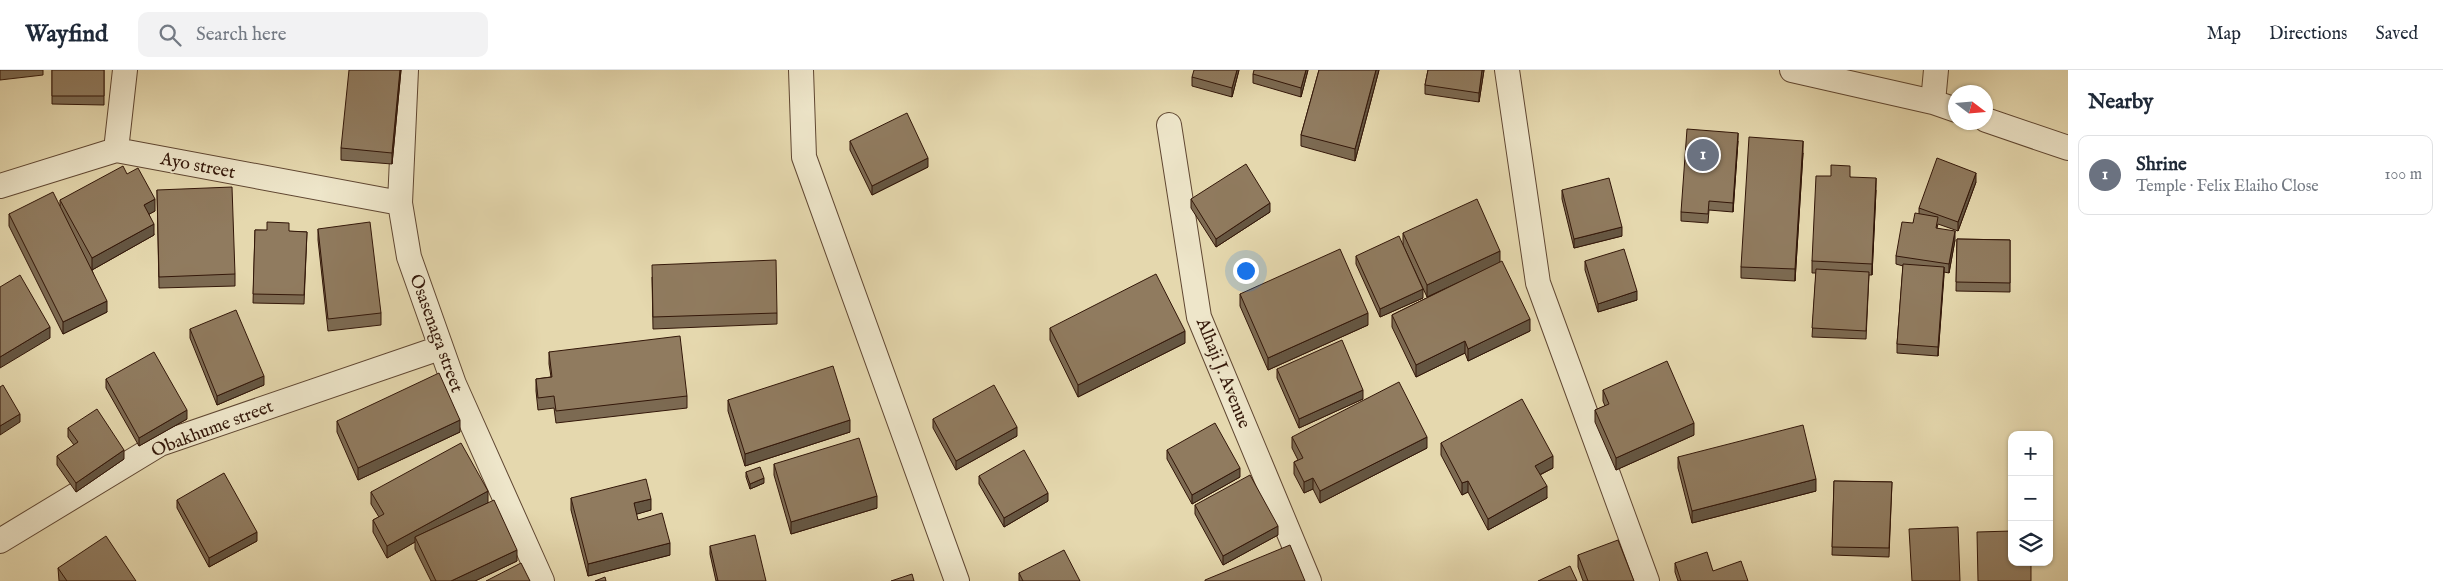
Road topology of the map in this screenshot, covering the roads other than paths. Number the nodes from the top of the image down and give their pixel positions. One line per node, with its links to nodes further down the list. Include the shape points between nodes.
1 (125, 70): 12 (street)
2 (406, 70): 14 (street, Osasenaga street)
3 (801, 70): 18 (street, via 804,157)
4 (1507, 70): 20 (street, via 1538,283)
5 (1792, 70): 7 (street)
6 (1936, 70): 7 (street)
7 (1933, 102): 8 (street)
8 (1948, 107)
9 (1993, 122): 11 (street)
10 (1170, 125): 19 (street, Alhaji J. Avenue, via 1199,317)
11 (2068, 148)
12 (116, 150): 13 (street, Ayo street); 14 (street, Ayo street)
13 (0, 186)
14 (400, 203): 15 (street, Osasenaga street, via 409,257)
15 (440, 348): 16 (street, Obakhume street, via 160,444); 17 (street, Osasenaga street)
16 (0, 541)
17 (542, 581)
18 (957, 581)
19 (1309, 581)
20 (1647, 581)

